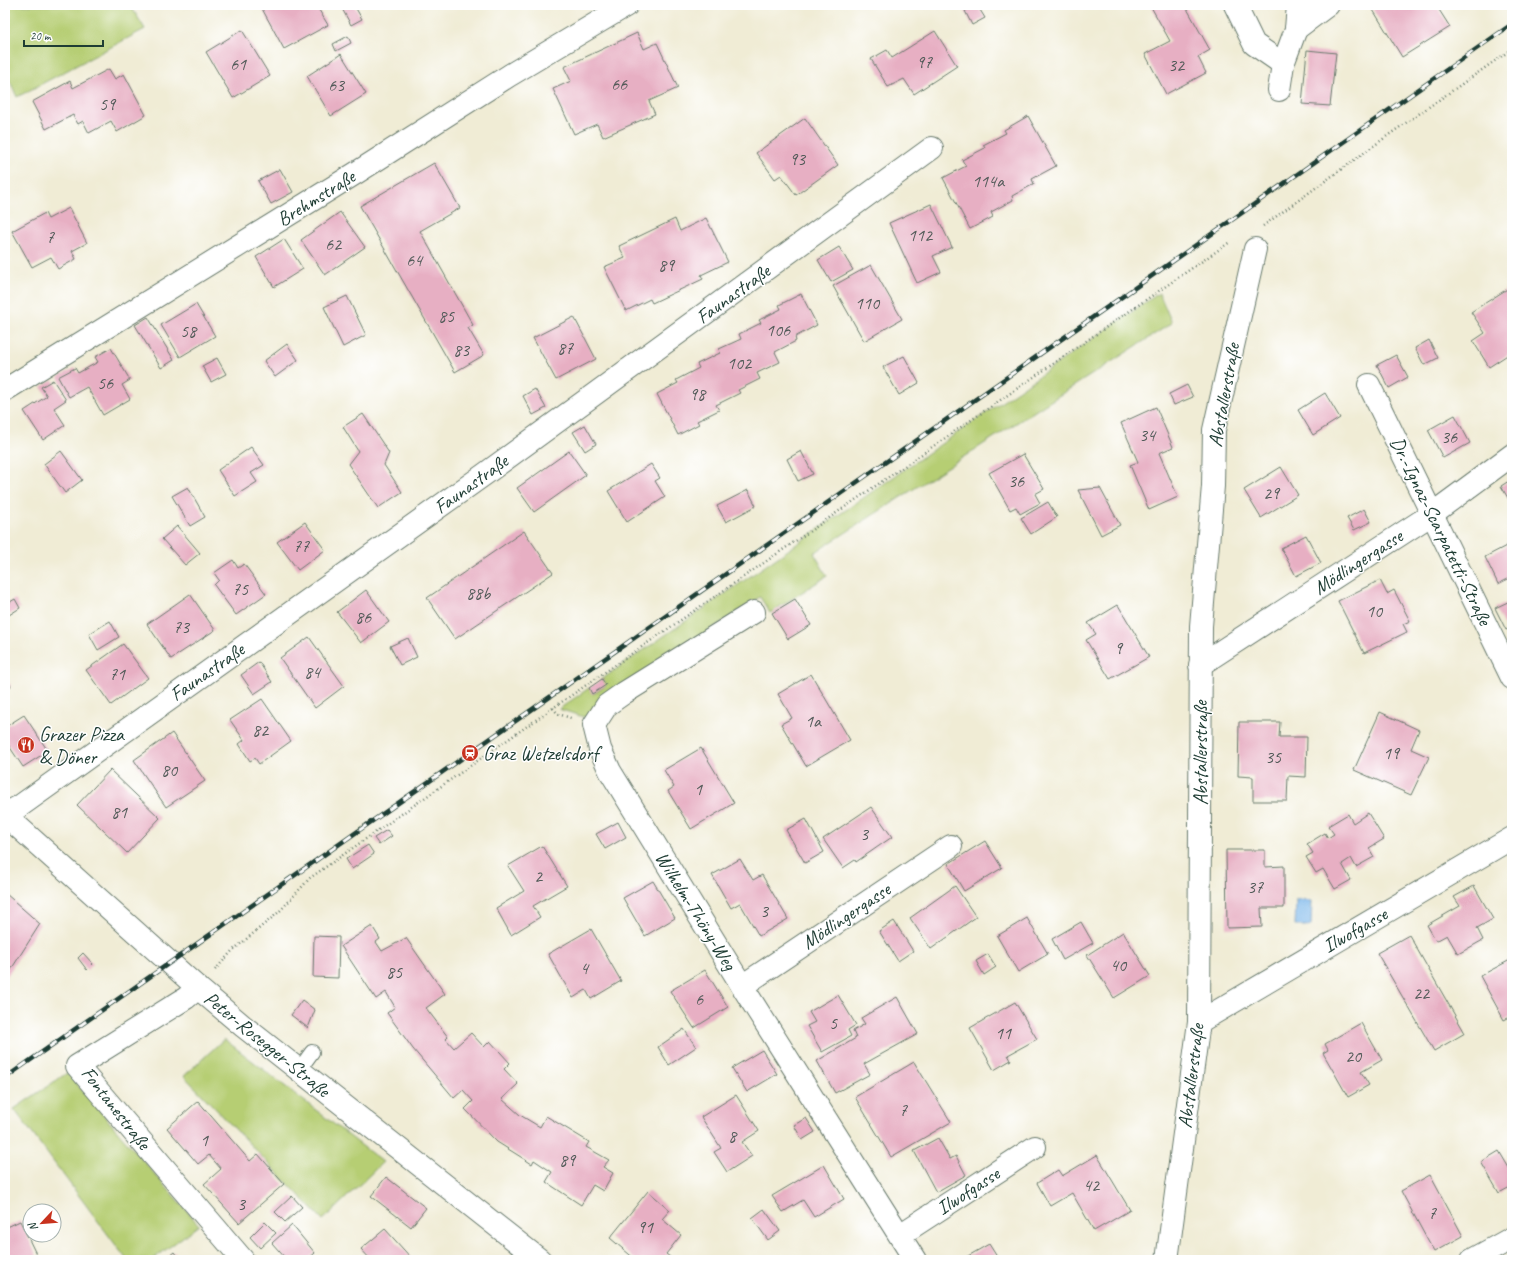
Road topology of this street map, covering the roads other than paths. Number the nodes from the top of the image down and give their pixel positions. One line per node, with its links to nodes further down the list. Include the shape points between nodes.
1 (627, 5): 11 (street, Brehmstraße, via 510,75 356,174)
2 (1235, 5): 6 (street, via 1254,44)
3 (1298, 5): 5 (street)
4 (1328, 5): 5 (street)
5 (1296, 29): 6 (street)
6 (1283, 64): 7 (street)
7 (1279, 90)
8 (932, 148): 17 (street, Faunastraße, via 460,492)
9 (1255, 249): 15 (street, Abstallerstraße, via 1214,430 1213,486)
10 (1369, 385): 13 (street, Dr.-Ignaz-Scarpatetti-Straße)
11 (5, 390)
12 (1512, 455): 13 (street, Mödlingergasse)
13 (1432, 514): 15 (street, Mödlingergasse); 16 (street, Dr.-Ignaz-Scarpatetti-Straße)
14 (754, 612): 21 (street, Wilhelm-Thöny-Weg, via 618,697 607,705 594,725 600,749 610,771)
15 (1200, 665): 22 (street, Abstallerstraße)
16 (1512, 678)
17 (5, 815): 20 (street, Peter-Rosegger-Straße)
18 (1512, 838): 22 (street, Ilwofgasse)
19 (951, 846): 21 (street, Mödlingergasse)
20 (205, 981): 24 (street, Peter-Rosegger-Straße); 28 (street, Fontanestraße, via 186,998 77,1066)
21 (742, 986): 26 (street, Wilhelm-Thöny-Weg)
22 (1199, 1022): 31 (street, Abstallerstraße)
23 (312, 1052): 24 (lane)
24 (299, 1070): 29 (street, Peter-Rosegger-Straße)
25 (1035, 1147): 26 (street, Ilwofgasse)
26 (900, 1235): 30 (street, Wilhelm-Thöny-Weg)
27 (1512, 1238): 32 (street)
28 (243, 1260)
29 (540, 1260)
30 (915, 1260)
31 (1167, 1260)
32 (1472, 1260)

